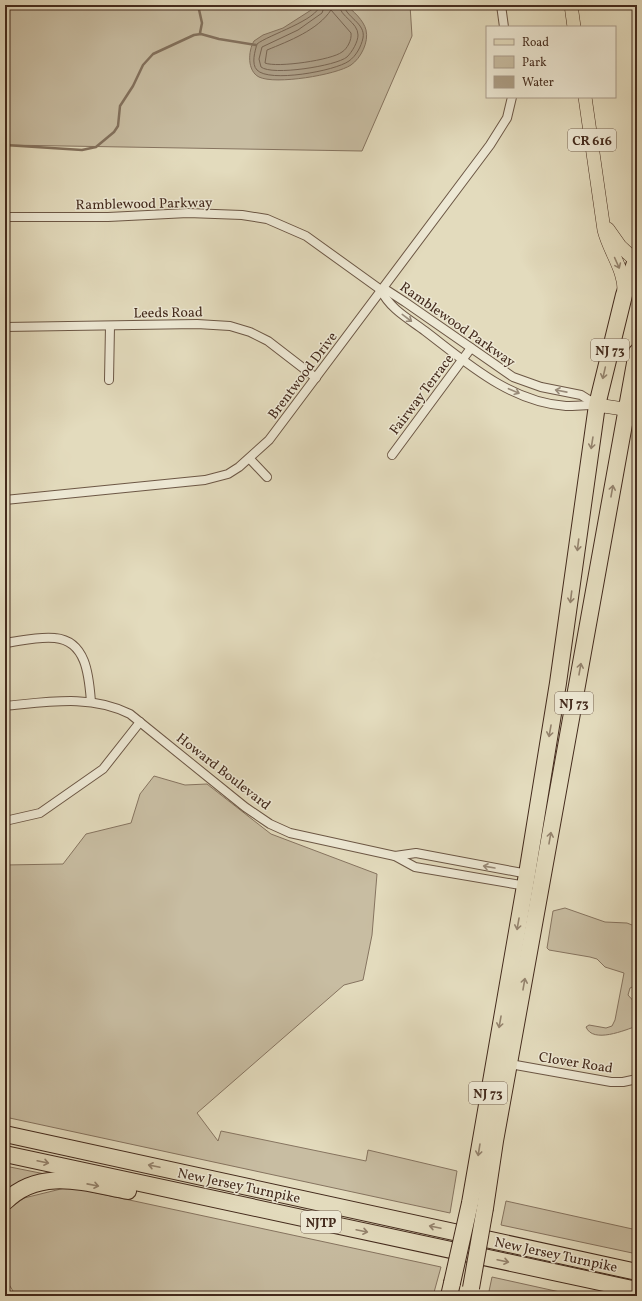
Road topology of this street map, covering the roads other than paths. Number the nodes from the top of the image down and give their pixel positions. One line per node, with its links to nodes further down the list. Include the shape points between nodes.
1 (501, 5): 3 (street)
2 (571, 5): 4 (main road)
3 (504, 26)
4 (574, 26)
5 (512, 98): 10 (street, Brentwood Drive, via 507,118 497,136)
6 (585, 98): 7 (main road, CR 616)
7 (602, 213): 9 (main road, CR 616, via 615,240); 11 (main road, CR 616, one-way to 11, via 608,244 623,278)
8 (5, 217): 10 (street, Ramblewood Parkway, via 108,217 188,213 242,215 267,219 306,236)
9 (637, 260): 11 (highway, NJ 73)
10 (381, 290): 14 (street, Ramblewood Parkway, via 388,291 406,302); 16 (street, Ramblewood Parkway, one-way to 16, via 393,307); 17 (street, Brentwood Drive)
11 (624, 295): 19 (highway, NJ 73, one-way to 19)
12 (110, 326): 13 (street, Leeds Road); 17 (street, Leeds Road, via 230,326 268,341); 18 (street)
13 (5, 327)
14 (471, 348): 16 (street, Fairway Terrace); 19 (street, Ramblewood Parkway, one-way to 14, via 581,395 542,387 512,377)
15 (637, 352): 20 (highway, NJ 73)
16 (462, 360): 19 (street, Ramblewood Parkway, one-way to 19, via 502,386 529,397 566,406); 21 (street, Fairway Terrace)
17 (316, 378): 22 (street, Brentwood Drive, via 269,440)
18 (109, 380)
19 (597, 405): 20 (main road); 31 (highway, NJ 73, one-way to 31, via 571,600)
20 (632, 410): 32 (highway, NJ 73, one-way to 20)
21 (392, 455)
22 (250, 459): 23 (street); 24 (street, Brentwood Drive, via 228,474 205,480)
23 (267, 478)
24 (5, 500)
25 (5, 642): 26 (street, via 54,638 67,641 78,650 85,663)
26 (91, 702): 27 (street, Howard Boulevard, via 69,700); 28 (street, Howard Boulevard, via 115,706)
27 (5, 706)
28 (140, 722): 29 (street, via 103,769 40,814); 30 (street, Howard Boulevard, via 270,824 290,833)
29 (5, 821)
30 (395, 856): 31 (street, Howard Boulevard, via 415,866); 31 (street, Howard Boulevard, one-way to 30, via 416,853)
31 (526, 880): 32 (street, Howard Boulevard); 32 (street, Howard Boulevard); 43 (highway, NJ 73, one-way to 43, bridge, via 462,1245)
32 (542, 883): 33 (highway, NJ 73, one-way to 32)
33 (510, 1064): 34 (street, Clover Road, via 612,1082); 43 (highway, NJ 73, bridge, via 486,1208)
34 (637, 1079)
35 (5, 1129): 37 (highway)
36 (5, 1134): 37 (highway, New Jersey Turnpike / NJTP)
37 (24, 1138): 41 (highway, New Jersey Turnpike / NJTP, one-way to 37)
38 (5, 1154): 40 (highway, New Jersey Turnpike / NJTP, one-way to 40)
39 (5, 1202): 40 (highway, one-way to 40, via 29,1185 61,1180 204,1205)
40 (265, 1210): 42 (highway, New Jersey Turnpike / NJTP, one-way to 42)
41 (637, 1272)
42 (637, 1290)
43 (459, 1291)

